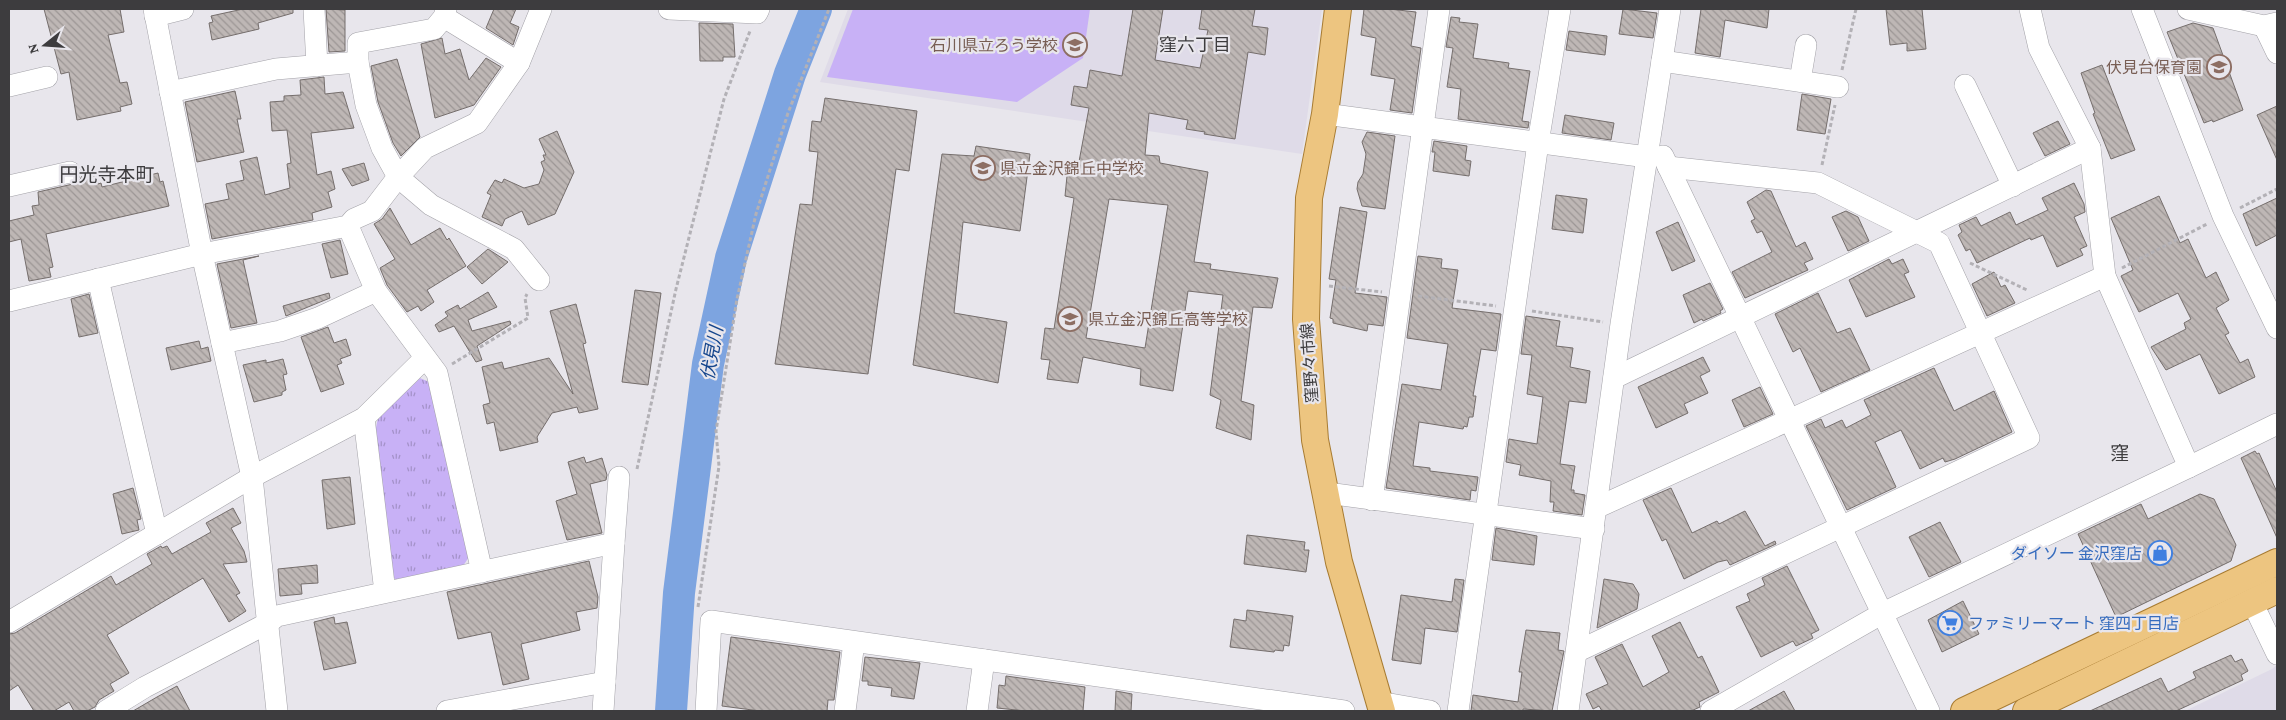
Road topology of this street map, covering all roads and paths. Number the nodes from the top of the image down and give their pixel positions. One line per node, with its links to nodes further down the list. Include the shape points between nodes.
1 (183, 9): 14 (street)
2 (314, 9): 22 (street)
3 (541, 9): 21 (street)
4 (669, 9): 13 (street)
5 (829, 9): 80 (path, via 788,113 759,205 737,299 716,431 719,466)
6 (1338, 9): 29 (main road, 窪野々市線)
7 (1439, 9): 30 (street)
8 (1560, 9): 32 (street)
9 (1670, 9): 19 (street)
10 (2030, 9): 33 (street, via 2039,48)
11 (2142, 9): 41 (street)
12 (2188, 9): 16 (street)
13 (758, 11): 64 (path, via 722,109)
14 (154, 12): 28 (street)
15 (445, 13): 20 (street, via 434,29 358,43); 21 (street)
16 (2271, 24): 18 (street)
17 (1806, 45): 24 (street)
18 (2277, 53)
19 (1662, 61): 24 (street); 31 (street)
20 (358, 62): 22 (street); 37 (street, via 366,105 382,148)
21 (520, 63): 37 (street, via 477,123 425,148)
22 (317, 66): 28 (street, via 276,69)
23 (48, 77): 26 (street)
24 (1800, 81): 27 (street)
25 (1965, 85): 39 (street)
26 (9, 86)
27 (1838, 87)
28 (170, 92): 45 (street)
29 (1325, 114): 30 (street); 49 (main road, 窪野々市線, via 1309,198)
30 (1422, 127): 32 (street); 51 (street)
31 (1652, 130): 34 (street); 35 (street)
32 (1538, 143): 34 (street); 69 (street)
33 (2090, 148): 39 (street); 46 (street)
34 (1647, 157): 59 (street)
35 (1668, 167): 43 (street, via 1818,183); 54 (street)
36 (70, 172): 38 (street)
37 (398, 177): 42 (street, via 372,211 354,219); 48 (street, via 432,205 514,249)
38 (9, 186)
39 (2013, 186): 43 (street)
40 (2277, 189): 41 (path)
41 (2223, 216): 46 (path); 55 (street)
42 (348, 226): 45 (street); 50 (street)
43 (1918, 231): 44 (street, via 1939,243); 54 (street)
44 (1944, 251): 53 (path); 56 (street)
45 (202, 254): 47 (street); 57 (street)
46 (2105, 276): 53 (street); 63 (street)
47 (98, 279): 52 (street); 72 (street)
48 (538, 280): 58 (path, via 525,298 528,318)
49 (1307, 283): 51 (path); 66 (main road, 窪野々市線, via 1306,319 1315,440)
50 (376, 291): 57 (street, via 280,332); 58 (street)
51 (1401, 294): 67 (street)
52 (9, 301)
53 (2051, 301): 56 (street)
54 (1741, 316): 59 (street); 61 (street)
55 (2277, 328)
56 (1981, 333): 61 (street); 70 (street, via 2029,438)
57 (222, 343): 65 (street)
58 (431, 366): 60 (street); 75 (street)
59 (1614, 378): 68 (street)
60 (364, 418): 65 (street); 77 (street)
61 (1790, 420): 68 (street); 70 (street)
62 (2277, 424): 63 (street)
63 (2189, 467): 79 (street)
64 (627, 476): 73 (street)
65 (252, 477): 72 (street); 82 (street)
66 (1327, 493): 67 (street); 89 (main road, 窪野々市線, via 1339,562)
67 (1372, 500): 69 (street)
68 (1596, 508): 71 (street)
69 (1486, 514): 71 (street); 99 (street)
70 (1841, 526): 79 (street); 84 (street)
71 (1594, 529): 84 (street)
72 (157, 534): 81 (street)
73 (614, 543): 75 (street); 87 (street)
74 (2277, 562): 103 (main road)
75 (482, 572): 77 (street)
76 (2277, 590): 78 (main road)
77 (385, 592): 82 (street, via 277,616)
78 (2252, 602): 85 (street); 104 (main road)
79 (1883, 613): 101 (street); 102 (street)
80 (698, 614)
81 (9, 622)
82 (268, 623): 90 (street); 91 (street)
83 (854, 642): 86 (street); 94 (street, via 711,622); 95 (street)
84 (1578, 651): 100 (street)
85 (2277, 654)
86 (984, 660): 88 (street); 96 (street)
87 (605, 682): 92 (street); 93 (street)
88 (1299, 707): 97 (street)
89 (1380, 707): 98 (street)
90 (106, 711)
91 (277, 711)
92 (447, 711)
93 (603, 711)
94 (706, 711)
95 (845, 711)
96 (977, 711)
97 (1344, 711)
98 (1430, 711)
99 (1458, 711)
100 (1568, 711)
101 (1711, 711)
102 (1929, 711)
103 (1964, 711)
104 (2026, 711)

